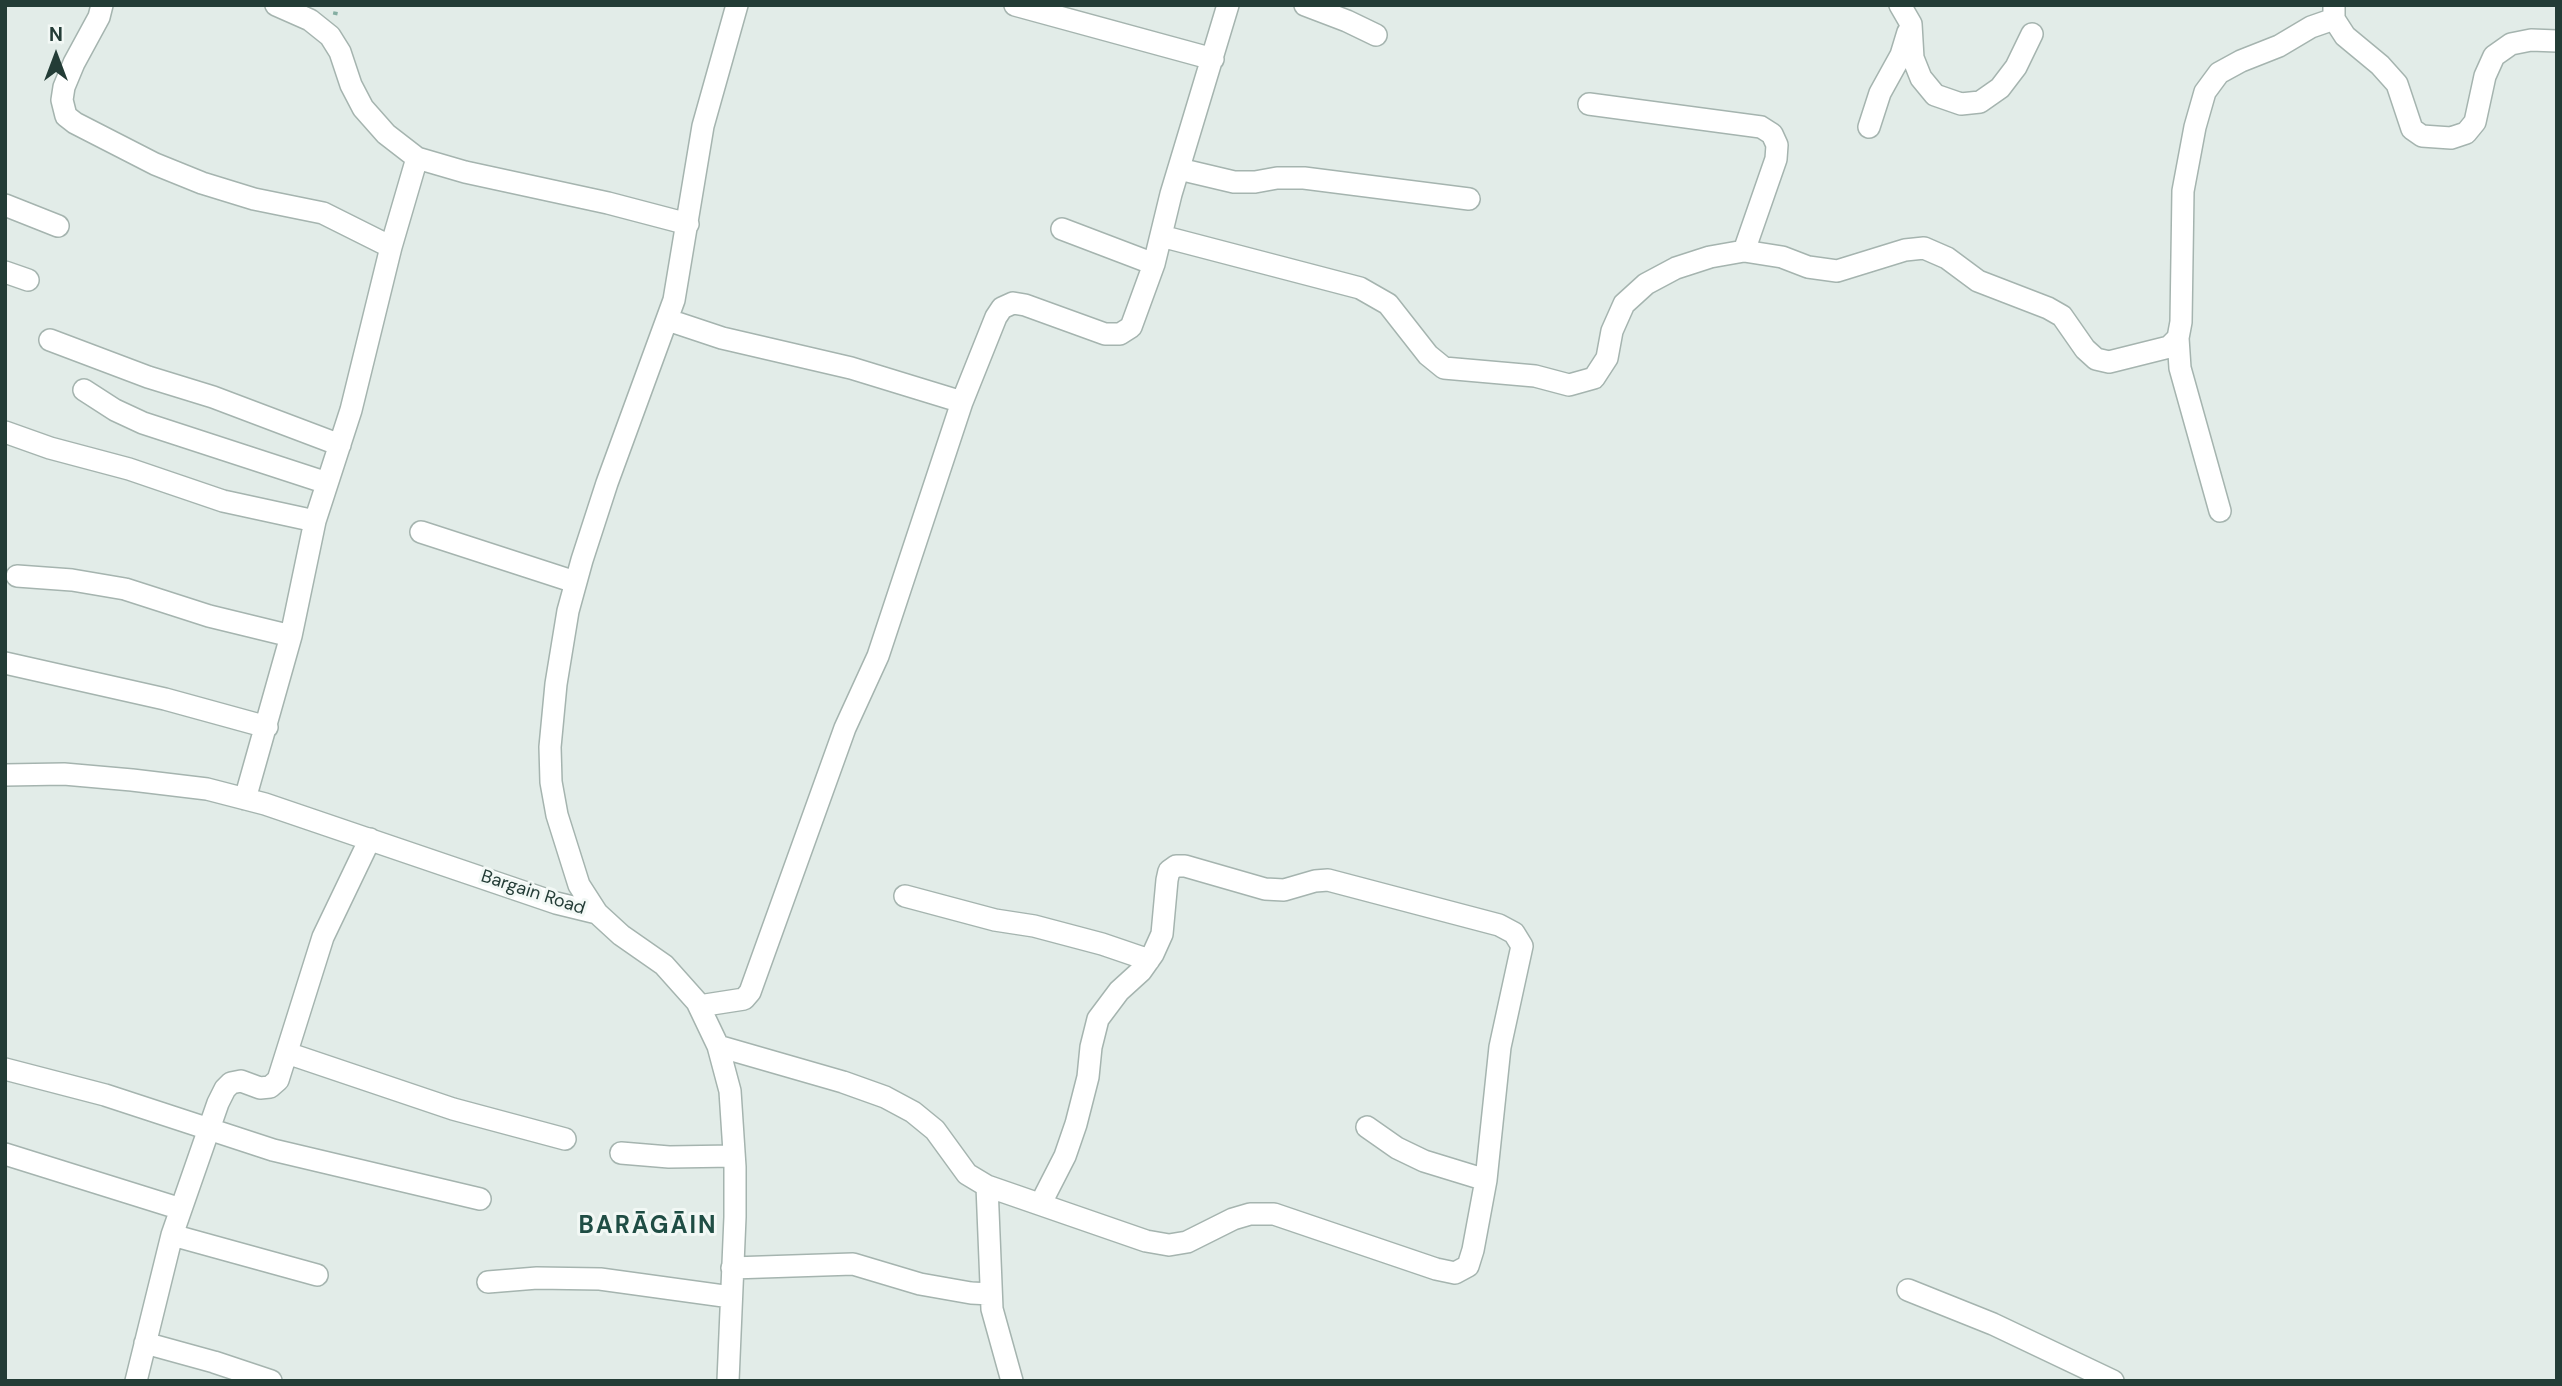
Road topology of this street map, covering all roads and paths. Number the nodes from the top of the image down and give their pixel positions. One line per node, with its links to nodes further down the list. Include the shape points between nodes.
1 (102, 5): 23 (street, via 64,87 66,116 155,164 254,200 323,213)
2 (276, 5): 15 (street, via 310,20 330,36 363,108)
3 (737, 5): 19 (street, via 703,126)
4 (1015, 5): 12 (street)
5 (1228, 5): 12 (street)
6 (1304, 5): 10 (street)
7 (2334, 12): 11 (street, via 2345,37 2397,84 2412,129 2423,136 2451,138 2466,133 2475,122 2494,56 2511,44); 29 (street, via 2279,46 2219,73 2205,92 2183,191)
8 (1905, 15): 9 (street, via 1920,78 1935,95 1961,104 1980,102 2000,88 2016,68); 14 (street, via 1901,55 1880,93)
9 (2032, 34)
10 (1376, 35)
11 (2557, 41)
12 (1213, 59): 16 (street)
13 (1589, 104): 24 (street, via 1761,127 1772,134 1776,159)
14 (1869, 127)
15 (417, 158): 19 (street); 23 (street)
16 (1179, 169): 17 (street, via 1234,182 1304,178); 22 (street)
17 (1469, 199)
18 (5, 205): 20 (street)
19 (688, 224): 28 (street)
20 (58, 226)
21 (1062, 229): 25 (street)
22 (1161, 236): 24 (street, via 1360,288 1388,304 1444,368 1535,376 1569,385 1594,379 1607,358 1612,331 1625,304 1646,284 1676,268); 25 (street)
23 (391, 247): 34 (street)
24 (1744, 251): 29 (street, via 1837,271 1924,248 1978,281 2062,316 2096,359 2109,362 2140,355 2169,347)
25 (1154, 264): 32 (street, via 1131,327 1120,334 1089,330 1025,305 1013,303 1002,308)
26 (5, 272): 27 (street)
27 (28, 280)
28 (668, 320): 32 (street); 40 (street)
29 (2178, 338): 36 (street, via 2180,368)
30 (50, 340): 34 (street)
31 (84, 390): 35 (street, via 143,423)
32 (962, 402): 50 (street, via 878,656 845,728 750,992 744,999)
33 (5, 432): 37 (street, via 223,500)
34 (340, 445): 35 (street)
35 (327, 484): 37 (street)
36 (2220, 511)
37 (315, 521): 41 (street)
38 (421, 532): 40 (street)
39 (17, 576): 41 (street, via 125,589)
40 (575, 582): 48 (street, via 556,684 551,782 556,815 579,885)
41 (291, 636): 43 (street)
42 (5, 663): 43 (street)
43 (267, 727): 45 (street)
44 (5, 775): 45 (street, Bargain Road, via 132,780 207,789)
45 (245, 799): 46 (street, Bargain Road)
46 (370, 839): 48 (street, Bargain Road); 52 (street, via 323,937)
47 (905, 897): 49 (street, via 1045,929)
48 (597, 913): 50 (street, Bargain Road, via 664,965)
49 (1149, 960): 60 (street, via 1162,934 1169,871 1176,866 1265,889 1284,890 1328,880 1499,925 1514,933 1522,946 1520,965 1500,1047); 63 (street, via 1098,1019 1076,1124)
50 (699, 1006): 51 (street, Bargain Road)
51 (718, 1046): 59 (street, Bargain Road, via 730,1091); 61 (street, via 885,1097 935,1130 967,1174)
52 (287, 1053): 55 (street, via 278,1080 270,1087 231,1083); 56 (street, via 453,1109)
53 (5, 1069): 55 (street)
54 (1367, 1127): 60 (street, via 1424,1161)
55 (208, 1129): 62 (street, via 273,1150); 64 (street)
56 (565, 1139)
57 (621, 1153): 59 (street)
58 (5, 1154): 64 (street)
59 (734, 1156): 66 (street, Bargain Road)
60 (1486, 1180): 63 (street, via 1468,1266 1455,1273 1274,1214 1250,1214 1187,1242 1169,1245)
61 (987, 1186): 63 (street); 70 (street)
62 (480, 1199)
63 (1041, 1203)
64 (181, 1209): 65 (street)
65 (172, 1235): 67 (street); 72 (street)
66 (732, 1268): 70 (street, via 853,1264 920,1284); 71 (street, Bargain Road)
67 (317, 1275)
68 (488, 1282): 71 (street, via 600,1279)
69 (1908, 1290): 77 (street)
70 (990, 1294): 76 (street, via 996,1331)
71 (730, 1297): 75 (street, Bargain Road)
72 (145, 1343): 73 (street); 74 (street)
73 (136, 1381)
74 (271, 1381)
75 (728, 1381)
76 (1013, 1381)
77 (2113, 1381)

